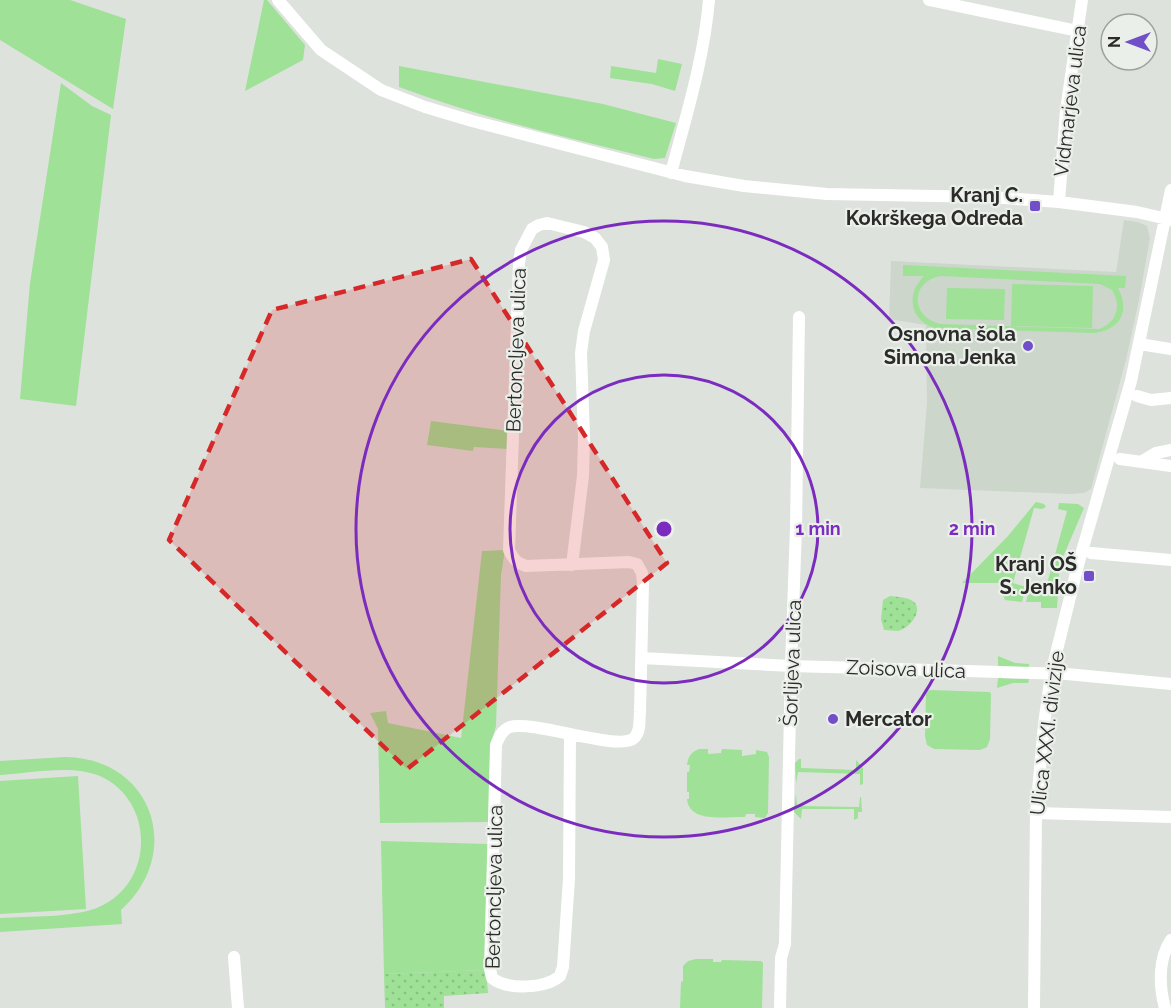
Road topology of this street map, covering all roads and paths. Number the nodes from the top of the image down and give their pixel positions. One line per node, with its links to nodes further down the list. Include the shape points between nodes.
1 (278, 0): 6 (street, via 321,50 381,90 448,114)
2 (709, 0): 6 (street, via 695,82)
3 (929, 0): 5 (street)
4 (1082, 0): 5 (street, Vidmarjeva ulica)
5 (1078, 31): 8 (street, Vidmarjeva ulica, via 1066,110)
6 (671, 173): 8 (street, via 805,192)
7 (1171, 190): 9 (street, Ulica XXXI. divizije)
8 (1059, 202): 9 (street)
9 (1168, 220): 11 (street, Ulica XXXI. divizije, via 1159,241)
10 (799, 317): 23 (street, Šorlijeva ulica)
11 (1139, 344): 12 (street); 24 (street, Ulica XXXI. divizije)
12 (1171, 349)
13 (1137, 396): 14 (street, via 1151,400)
14 (1171, 398)
15 (1171, 450): 17 (street)
16 (1120, 459): 17 (street)
17 (1141, 462): 18 (street)
18 (1171, 466)
19 (1092, 553): 20 (street)
20 (1171, 560)
21 (573, 565): 21 (street, Bertoncljeva ulica, via 583,476 581,353 604,260 602,247 595,238 548,223 532,229 519,263 509,550 512,558 526,566); 22 (street, Bertoncljeva ulica, via 637,564 643,584)
22 (642, 658): 23 (street, Zoisova ulica); 26 (street, Bertoncljeva ulica, via 636,736 624,742)
23 (791, 666): 24 (street, Zoisova ulica); 32 (street, Šorlijeva ulica)
24 (1052, 674): 25 (street, Zoisova ulica); 27 (street, Ulica XXXI. divizije)
25 (1171, 684)
26 (570, 734): 26 (street, Bertoncljeva ulica, via 510,727 496,745 490,969 492,978 506,986 546,985 560,976 563,967 569,879)
27 (1036, 813): 28 (street); 33 (street, Ulica XXXI. divizije)
28 (1171, 817)
29 (1171, 940): 34 (street, via 1160,975)
30 (234, 957): 31 (street)
31 (238, 1008)
32 (780, 1008)
33 (1034, 1008)
34 (1165, 1008)

